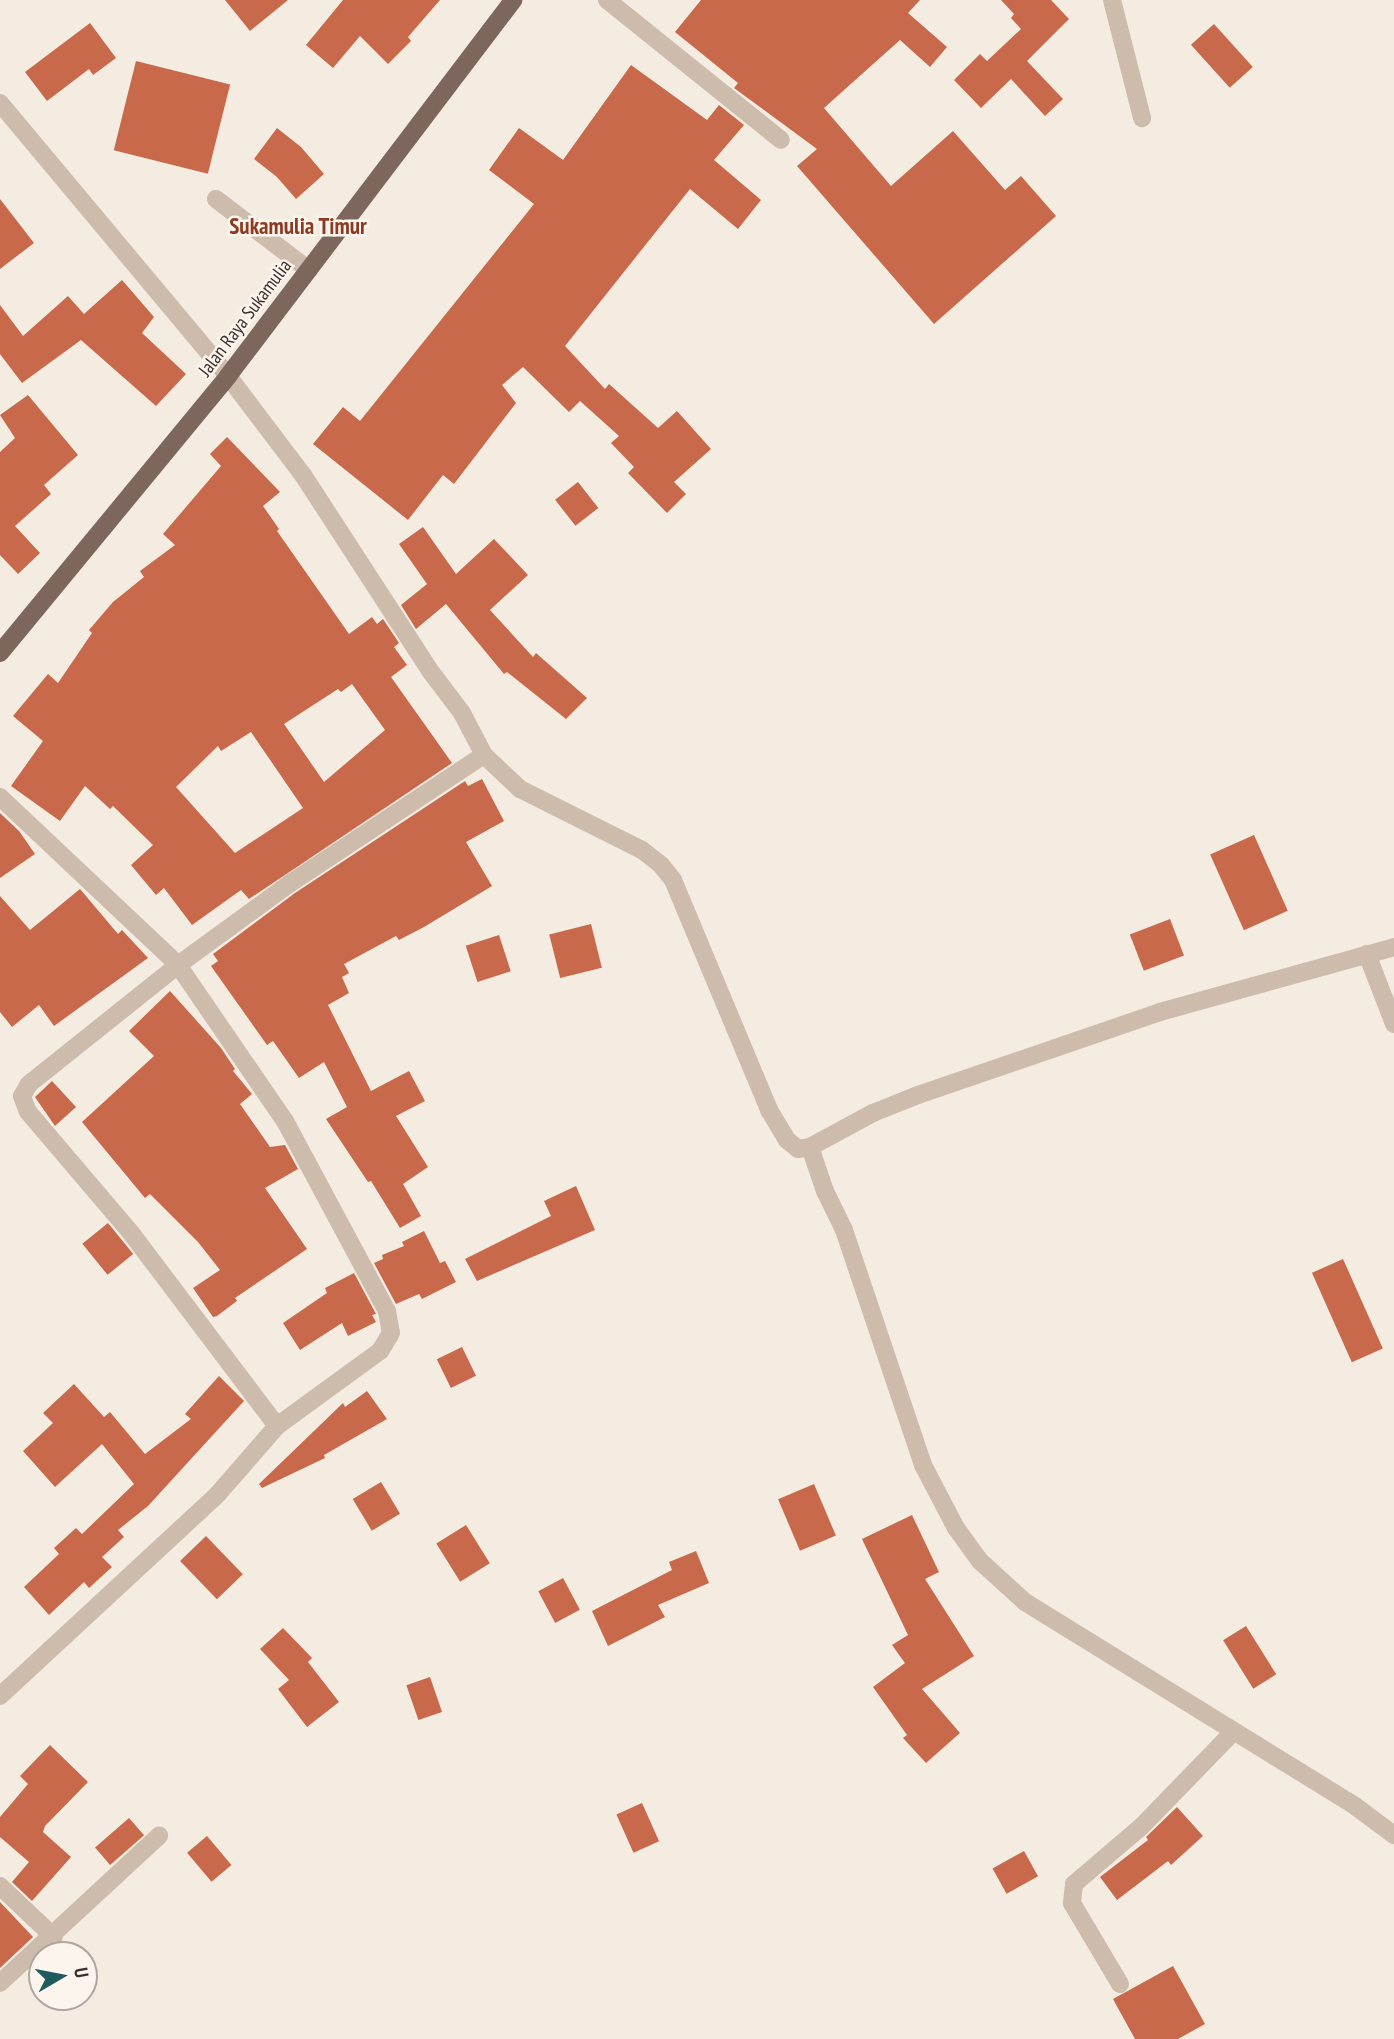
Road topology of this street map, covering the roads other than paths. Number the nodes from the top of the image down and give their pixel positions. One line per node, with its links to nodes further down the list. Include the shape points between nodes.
1 (513, 0): 8 (main road, Jalan Raya Sukamulia)
2 (607, 0): 6 (street)
3 (1112, 0): 5 (street)
4 (0, 103): 9 (street)
5 (1142, 118)
6 (781, 140)
7 (216, 199): 8 (street)
8 (309, 270): 9 (main road, Jalan Raya Sukamulia)
9 (228, 376): 10 (main road, Jalan Raya Sukamulia); 11 (street, via 303,475 462,713)
10 (0, 653)
11 (484, 755): 15 (street, via 289,884); 17 (street, via 520,789 642,850 662,865 673,880 769,1110 787,1140 798,1149)
12 (0, 797): 15 (street)
13 (1394, 947): 14 (street)
14 (1367, 954): 16 (street); 17 (street, via 1160,1012 918,1095)
15 (178, 965): 18 (street, via 285,1121 391,1323 391,1333 380,1351); 18 (street, via 29,1084 23,1103 132,1234)
16 (1394, 1024)
17 (810, 1147): 20 (street, via 844,1230 923,1465 964,1539 980,1561 1025,1602)
18 (277, 1426): 19 (street, via 217,1495)
19 (0, 1696)
20 (1233, 1731): 21 (street); 26 (street, via 1141,1828 1074,1884 1072,1903)
21 (1394, 1835)
22 (159, 1836): 24 (street)
23 (0, 1886): 24 (street)
24 (54, 1937): 25 (street)
25 (0, 1983)
26 (1120, 1984)

